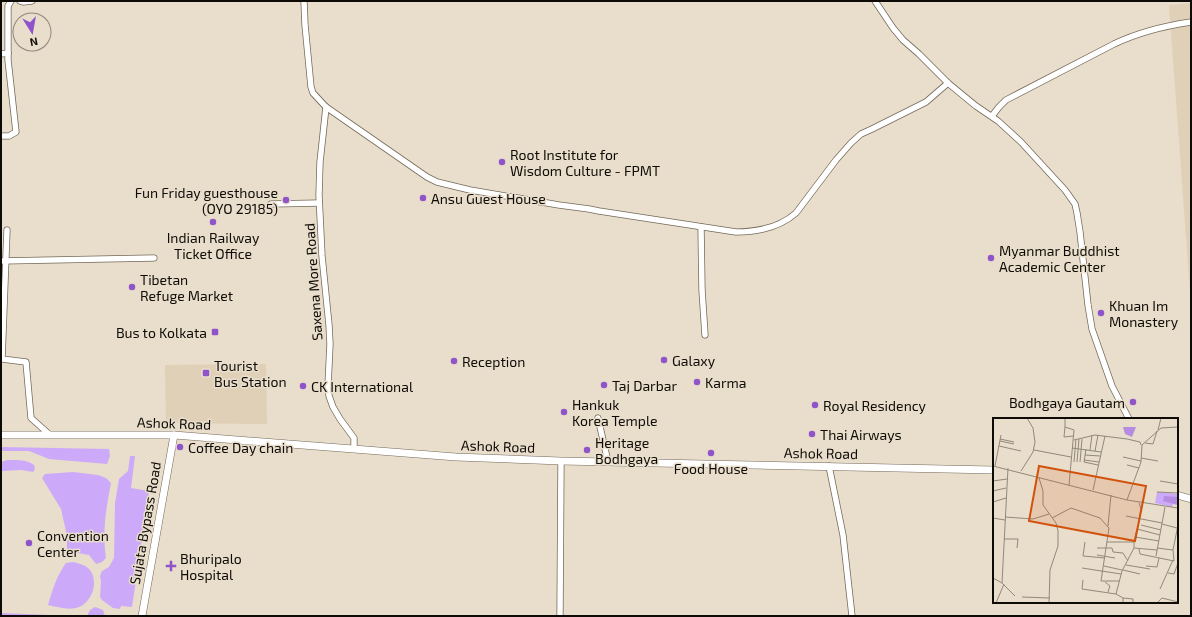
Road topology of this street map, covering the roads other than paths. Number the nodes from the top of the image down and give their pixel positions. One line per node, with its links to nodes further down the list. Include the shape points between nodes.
1 (11, 1): 7 (street, via 8,6)
2 (20, 1): 3 (street)
3 (32, 1)
4 (304, 1): 10 (street, via 311,87)
5 (875, 1): 9 (street, via 898,34)
6 (1191, 22): 11 (street, via 1154,29 1114,44 1006,100)
7 (8, 53): 8 (street); 12 (street, via 16,132 9,136)
8 (1, 54)
9 (948, 83): 11 (street); 15 (street, via 926,102 861,134 836,160 791,218 771,228 750,232)
10 (326, 107): 13 (street, Saxena More Road); 15 (street, via 437,182 470,190)
11 (992, 116): 21 (street, via 1021,142 1075,204 1092,329 1112,386)
12 (1, 136)
13 (319, 203): 14 (street); 25 (street, Saxena More Road, via 330,344 329,396 340,419 354,438)
14 (271, 204)
15 (701, 227): 19 (street)
16 (7, 230): 18 (street)
17 (154, 258): 18 (street)
18 (4, 261): 23 (street, via 2,360 26,362 31,418)
19 (705, 335)
20 (598, 418): 27 (street)
21 (1128, 418)
22 (1, 435): 23 (street, Ashok Road)
23 (50, 435): 24 (street, Ashok Road)
24 (174, 435): 25 (street, Ashok Road); 32 (street, Sujata Bypass Road)
25 (354, 448): 26 (street, Ashok Road, via 456,457)
26 (561, 461): 27 (street, Ashok Road); 33 (street)
27 (608, 462): 28 (street, Ashok Road)
28 (829, 466): 29 (street, Ashok Road); 34 (street, via 843,535)
29 (993, 470)
30 (1178, 494): 31 (street)
31 (1191, 500)
32 (142, 616)
33 (560, 616)
34 (852, 616)

